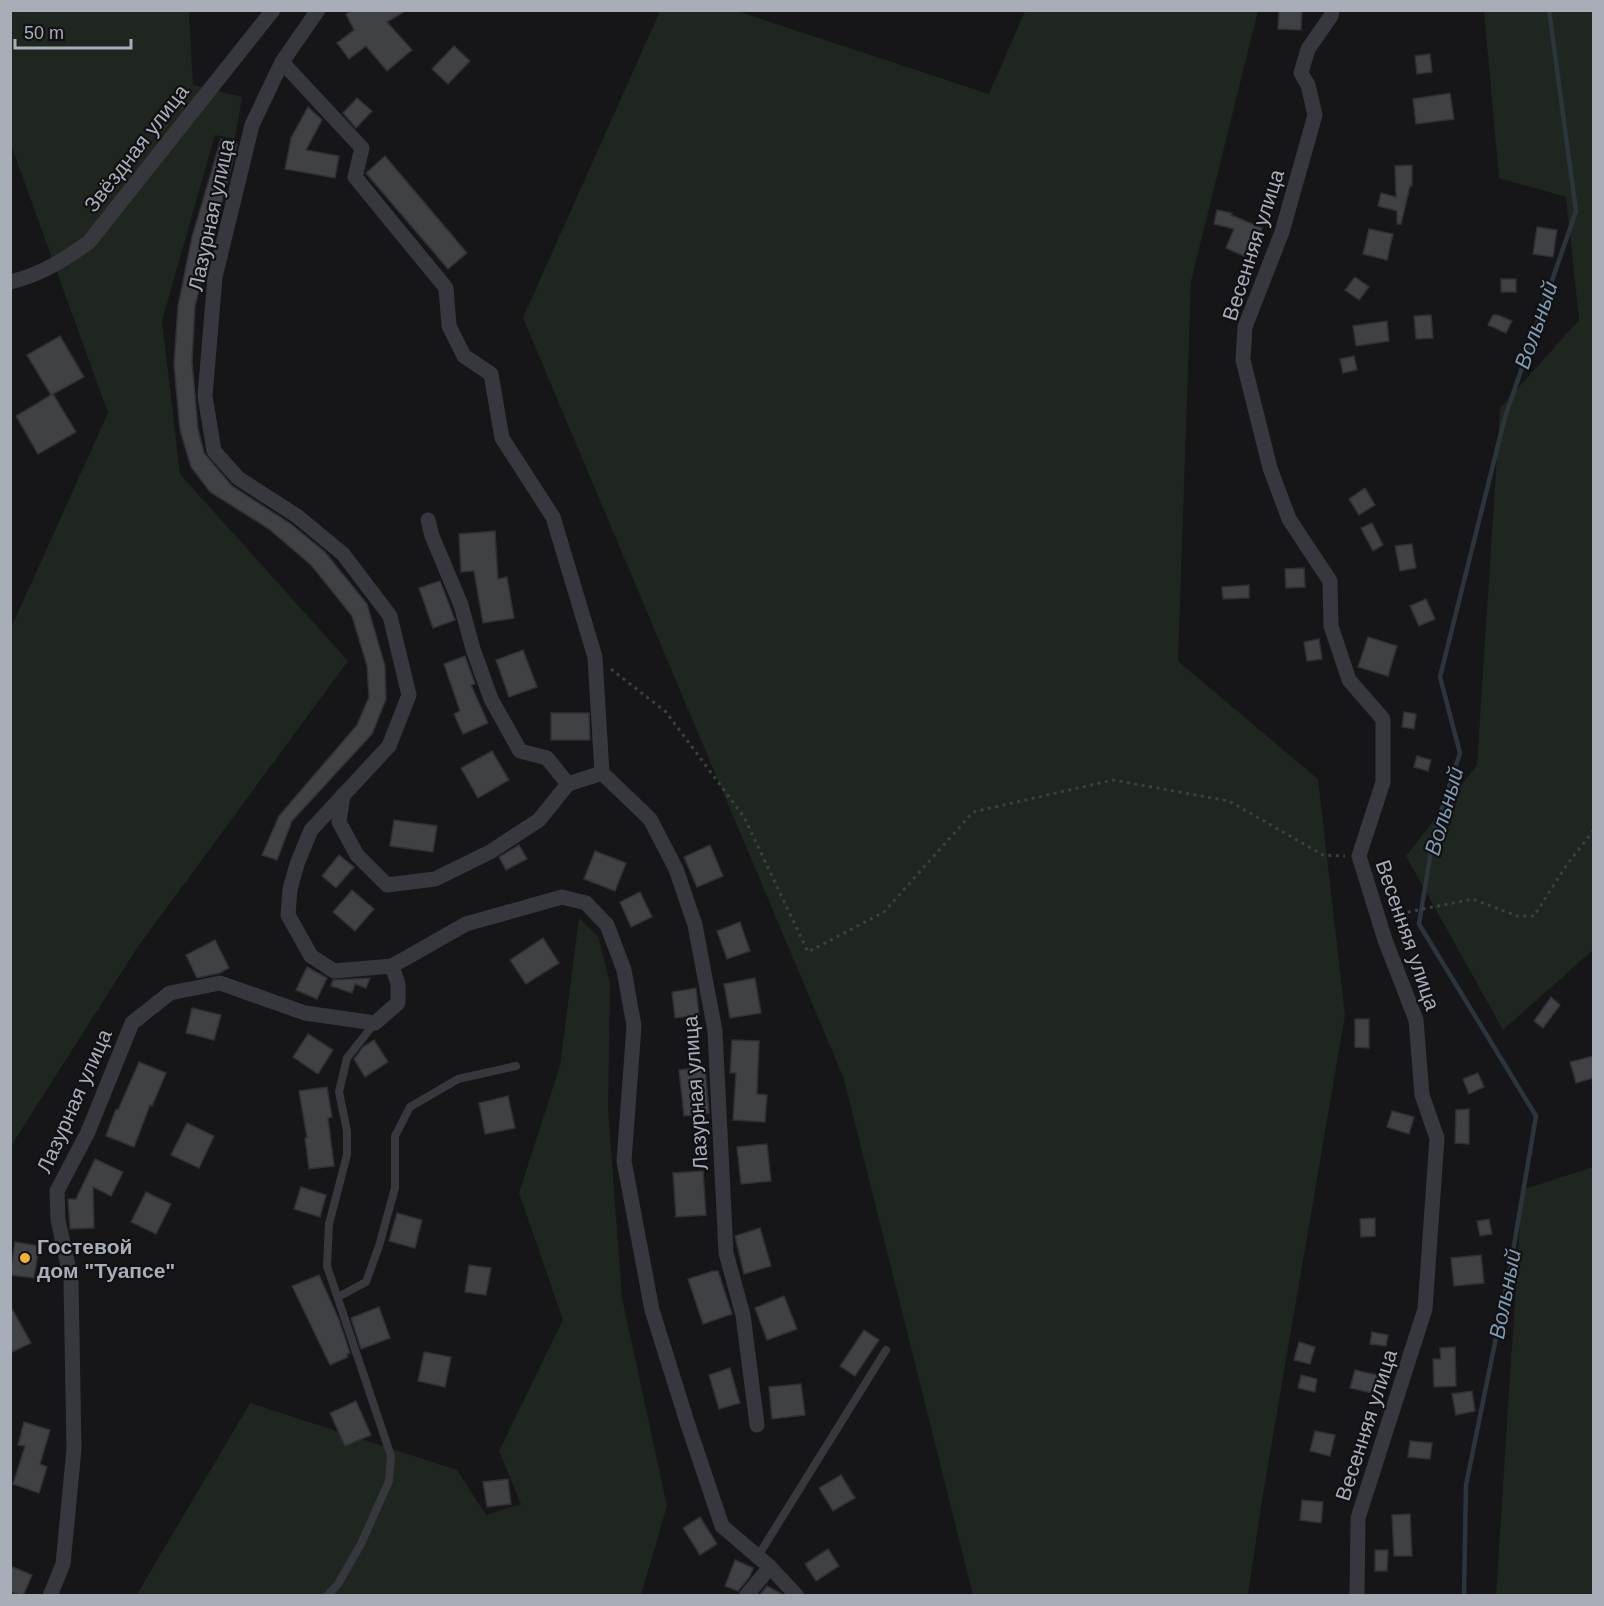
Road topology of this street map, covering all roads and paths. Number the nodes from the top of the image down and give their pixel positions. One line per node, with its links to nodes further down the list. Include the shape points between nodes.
1 (273, 10): 5 (street, Звёздная улица, via 89,242 60,262)
2 (318, 10): 4 (street, Лазурная улица)
3 (1332, 10): 12 (street, Весенняя улица, via 1308,49 1301,72 1315,115 1282,232 1245,327 1243,360 1270,468 1289,519 1330,581 1331,626 1349,680 1383,719 1383,782)
4 (282, 62): 7 (street, via 362,148 355,177 446,288 449,326 464,356 491,374 502,438 553,516); 10 (street, Лазурная улица, via 252,125 215,277 205,396 214,451 238,478 297,516 343,554 390,616 410,695 389,746)
5 (10, 282)
6 (428, 520): 9 (street, via 491,699 520,751 547,758)
7 (595, 657): 8 (street); 12 (path, via 666,712 744,817 808,952 884,912 973,812 1113,780 1229,801 1323,855)
8 (602, 773): 9 (street); 19 (street, Лазурная улица, via 650,819 676,869 695,925 715,1031 726,1253 743,1315)
9 (568, 784): 10 (street, via 539,820 490,852 435,879 387,885 357,855 339,822)
10 (342, 795): 14 (street, Лазурная улица, via 311,830 290,889 288,915 311,956 334,971)
11 (1593, 830): 13 (path, via 1534,916 1517,916 1473,900 1401,912)
12 (1359, 856): 13 (street, Весенняя улица)
13 (1380, 920): 26 (street, Весенняя улица, via 1416,1020 1422,1095 1437,1138 1425,1309 1358,1518)
14 (392, 966): 15 (street, via 398,984 398,1003); 20 (street, Лазурная улица, via 466,924 562,897 586,903 607,925 624,970 634,1026 624,1161 652,1310 722,1526)
15 (375, 1023): 17 (lane, via 347,1058 339,1092 347,1131 347,1155 329,1224 327,1266); 22 (street, Лазурная улица, via 304,1013 220,983 170,993 132,1023 88,1132 57,1191 58,1220 71,1280 74,1449 63,1564)
16 (516, 1066): 17 (lane, via 458,1079 410,1107 395,1136 395,1188 366,1282)
17 (338, 1297): 23 (lane, via 391,1456 388,1481 361,1544)
18 (886, 1350): 20 (lane)
19 (757, 1425)
20 (758, 1556): 21 (street, Лазурная улица)
21 (770, 1567): 24 (street); 25 (street, Лазурная улица)
22 (50, 1596)
23 (327, 1596)
24 (746, 1596)
25 (797, 1596)
26 (1357, 1596)

